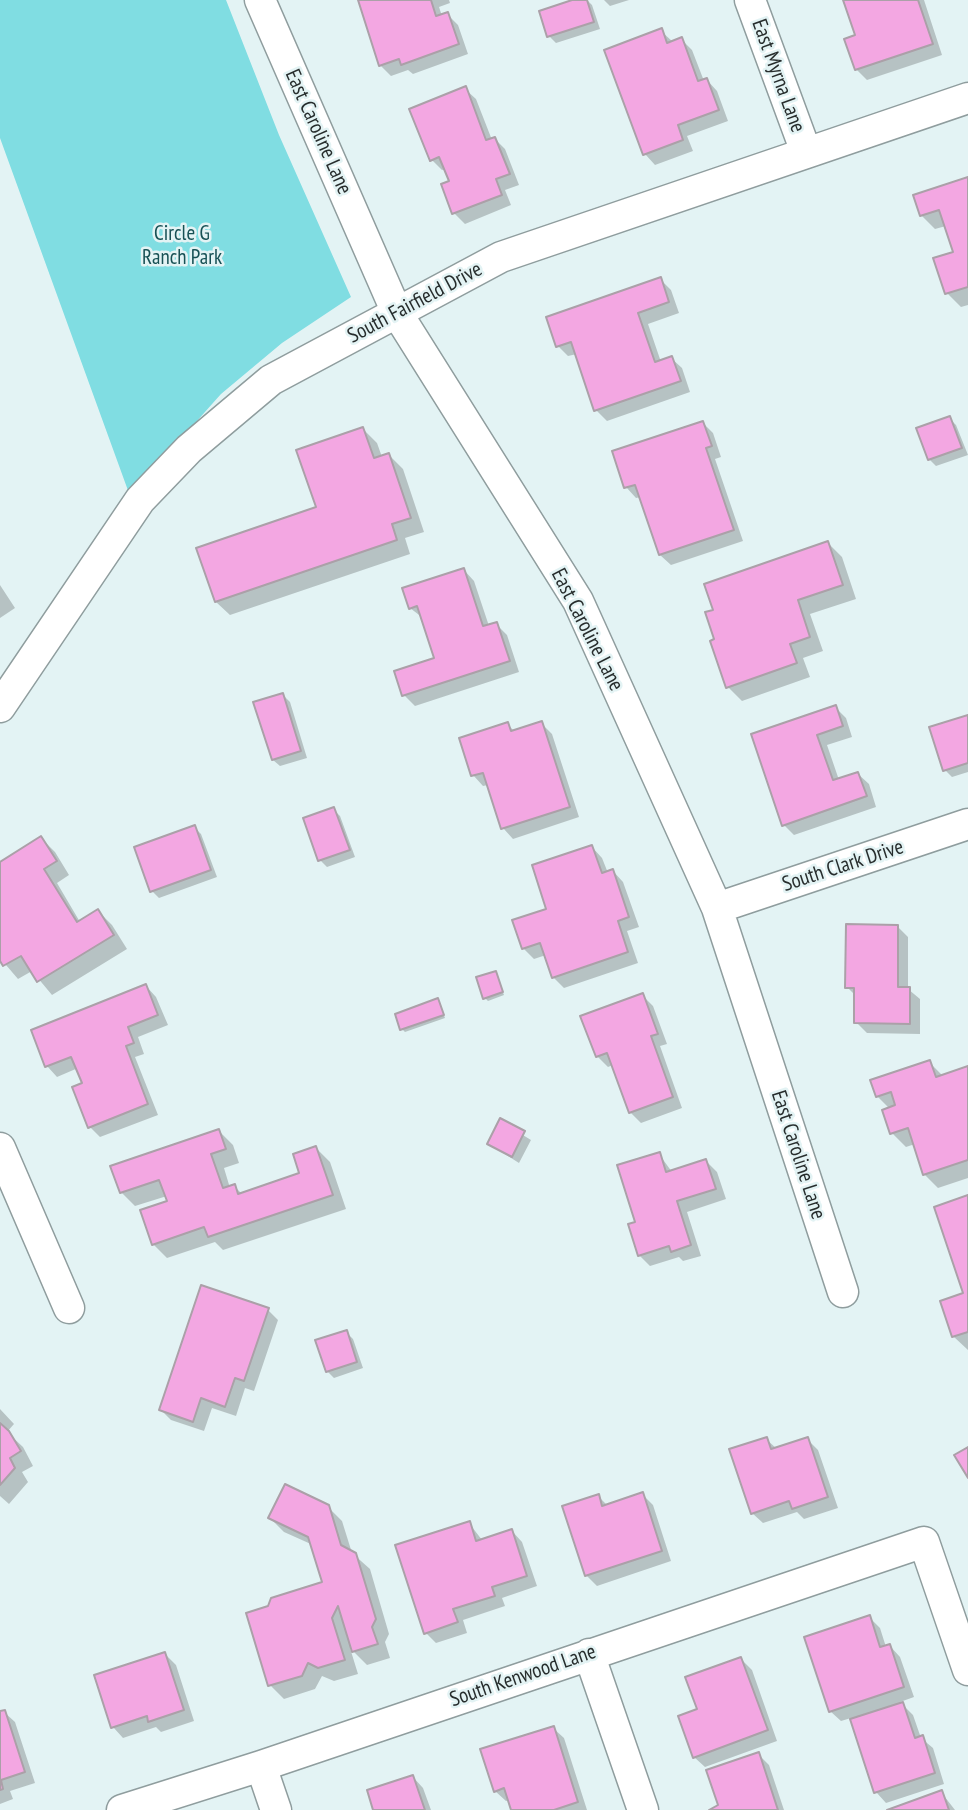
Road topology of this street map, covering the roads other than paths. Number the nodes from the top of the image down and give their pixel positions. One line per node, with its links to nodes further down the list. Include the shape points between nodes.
1 (260, 0): 5 (street, East Caroline Lane)
2 (750, 0): 4 (street, East Myrna Lane)
3 (968, 98): 4 (street, South Fairfield Drive)
4 (806, 152): 5 (street, South Fairfield Drive, via 501,257)
5 (397, 313): 6 (street, South Fairfield Drive, via 271,380 189,449 140,500); 8 (street, East Caroline Lane, via 578,601)
6 (0, 707)
7 (968, 824): 8 (street, South Clark Drive)
8 (717, 908): 10 (street, East Caroline Lane)
9 (0, 1148): 11 (street)
10 (843, 1292)
11 (69, 1308)
12 (589, 1654): 13 (street, South Kenwood Lane, via 924,1542); 14 (street, South Kenwood Lane); 17 (street)
13 (968, 1671)
14 (261, 1766): 15 (street, South Kenwood Lane); 16 (street)
15 (122, 1810)
16 (276, 1810)
17 (643, 1810)

